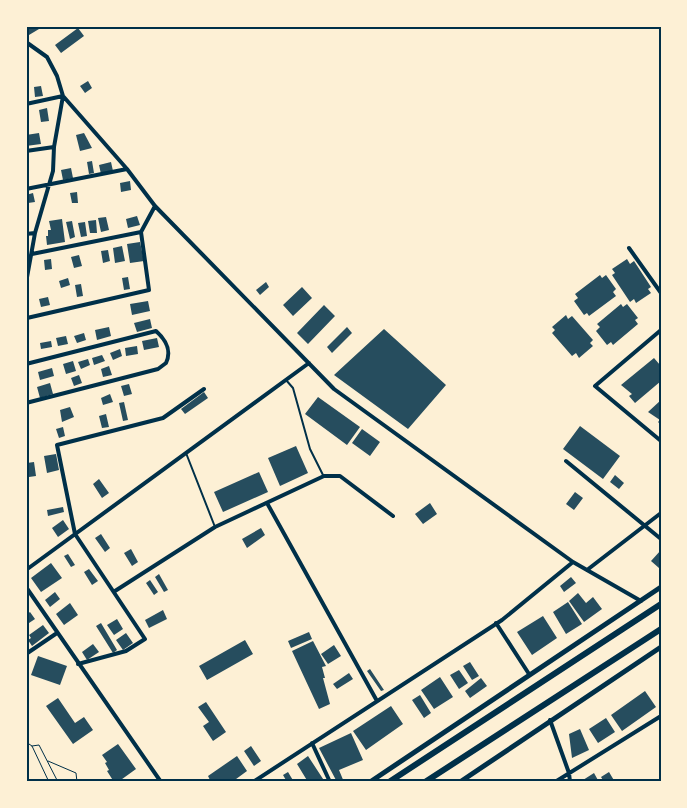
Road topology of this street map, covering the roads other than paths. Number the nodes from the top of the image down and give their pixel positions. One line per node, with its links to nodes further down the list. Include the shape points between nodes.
1 (26, 42): 2 (street, via 46,57)
2 (63, 96): 3 (street); 4 (street); 6 (street)
3 (26, 104)
4 (54, 147): 5 (street); 7 (street)
5 (26, 151)
6 (127, 169): 7 (street); 9 (street)
7 (49, 186): 8 (street); 10 (street)
8 (26, 189)
9 (156, 206): 11 (street); 21 (street)
10 (35, 232): 12 (street); 14 (street)
11 (141, 232): 14 (street); 17 (street, via 148,290)
12 (26, 234)
13 (629, 248): 16 (street)
14 (32, 254): 15 (street)
15 (26, 284): 17 (street)
16 (661, 292)
17 (27, 318): 19 (street)
18 (661, 330): 26 (street, via 595,386)
19 (26, 345): 20 (street)
20 (26, 351)
21 (309, 363): 23 (street); 37 (street, via 334,389)
22 (26, 364): 25 (street, via 156,331 169,351 166,363 158,369)
23 (286, 380): 27 (street); 29 (lane, via 293,388 310,449)
24 (204, 390): 35 (street, via 162,418 57,445)
25 (26, 403)
26 (661, 440)
27 (186, 453): 34 (lane); 35 (street)
28 (566, 461): 33 (street)
29 (324, 476): 30 (street); 32 (street, via 340,476)
30 (266, 503): 34 (street); 52 (street)
31 (661, 513): 33 (street)
32 (393, 516)
33 (643, 524): 36 (street); 39 (street)
34 (215, 527): 42 (street)
35 (75, 534): 38 (street); 42 (street)
36 (661, 539)
37 (573, 562): 39 (street); 45 (street)
38 (26, 570)
39 (587, 570): 43 (street)
40 (26, 587): 47 (street)
41 (661, 587): 43 (main road)
42 (115, 592): 50 (street, via 145,639 126,651)
43 (641, 601): 51 (main road)
44 (661, 604): 61 (highway)
45 (496, 623): 51 (street); 52 (street)
46 (661, 629): 62 (highway)
47 (57, 633): 49 (street); 50 (street)
48 (661, 647): 54 (main road)
49 (26, 654)
50 (78, 664): 57 (street)
51 (529, 674): 60 (main road)
52 (377, 701): 55 (street)
53 (661, 716): 56 (street)
54 (550, 720): 56 (street); 63 (main road)
55 (312, 743): 58 (street); 59 (street)
56 (569, 773): 64 (street); 65 (street)
57 (161, 782)
58 (253, 782)
59 (330, 782)
60 (370, 782)
61 (389, 782)
62 (424, 782)
63 (460, 782)
64 (555, 782)
65 (570, 782)

